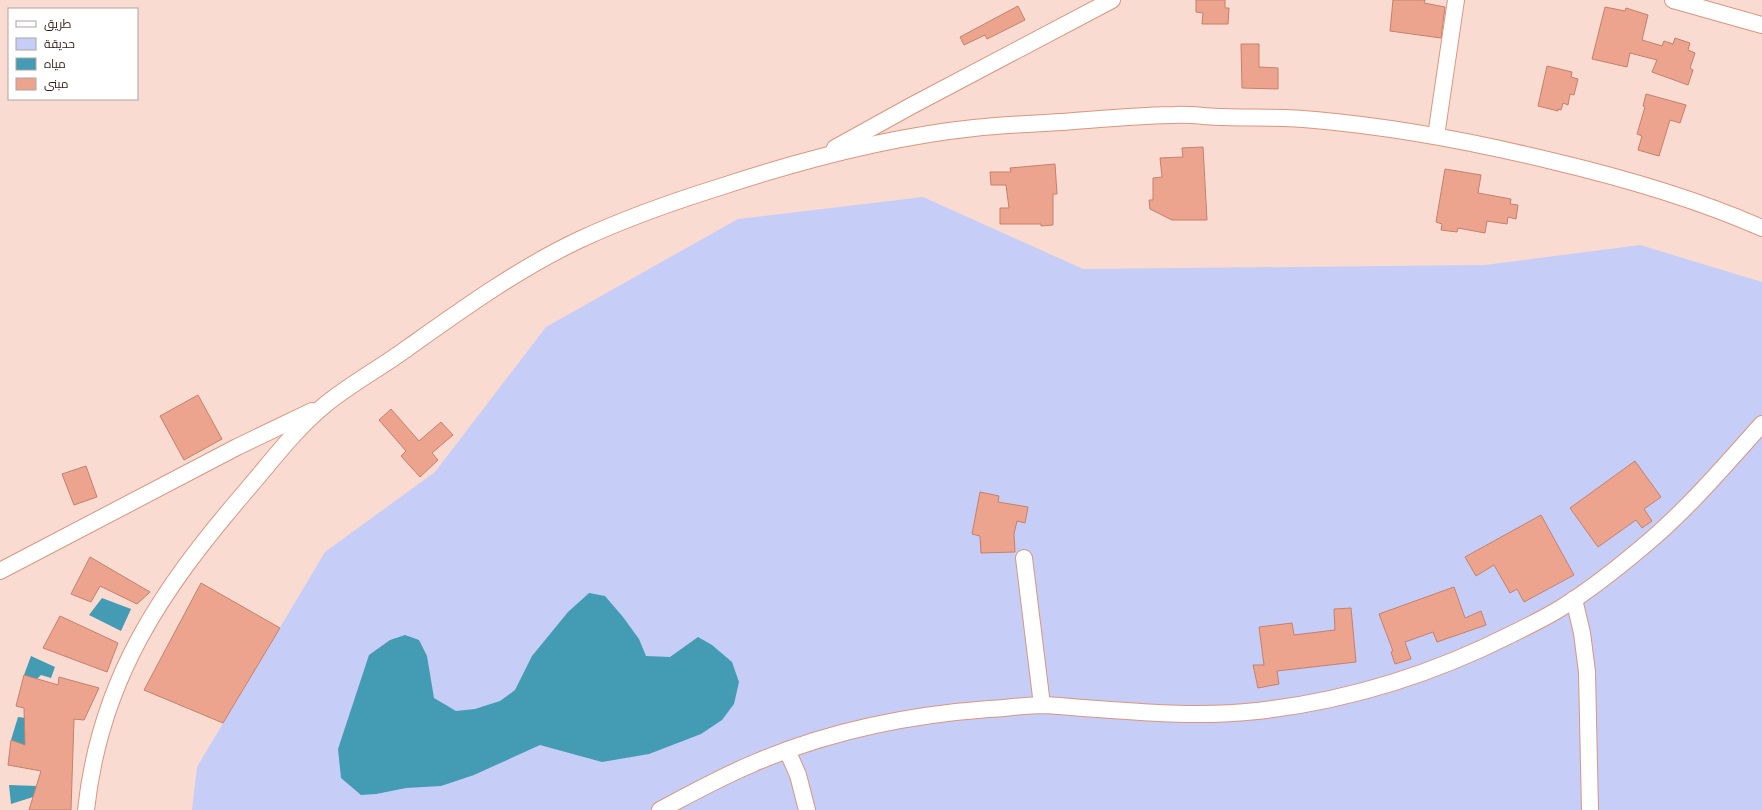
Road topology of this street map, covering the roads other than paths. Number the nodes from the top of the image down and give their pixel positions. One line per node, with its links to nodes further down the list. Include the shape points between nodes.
1 (1112, 0): 6 (street)
2 (1456, 0): 5 (street)
3 (1673, 0): 4 (street)
4 (1762, 25)
5 (1436, 136): 6 (street, via 1311,119 1175,114 973,128 907,138); 7 (street, via 1604,173 1691,200)
6 (820, 156): 8 (street, via 643,213 567,246 475,300)
7 (1762, 228)
8 (326, 404): 11 (street, via 224,454); 15 (street, via 279,451 199,547 178,575 137,641 108,705 93,764)
9 (1762, 424): 12 (street, via 1679,514 1630,558)
10 (1024, 558): 13 (street)
11 (0, 571)
12 (1574, 599): 13 (street, via 1530,625 1449,663 1386,685 1326,701 1254,711 1197,714); 18 (street, via 1587,672)
13 (1042, 705): 14 (street, via 906,718 839,733)
14 (787, 750): 16 (street, via 752,763); 17 (street, via 798,775)
15 (86, 810)
16 (660, 810)
17 (807, 810)
18 (1590, 810)

